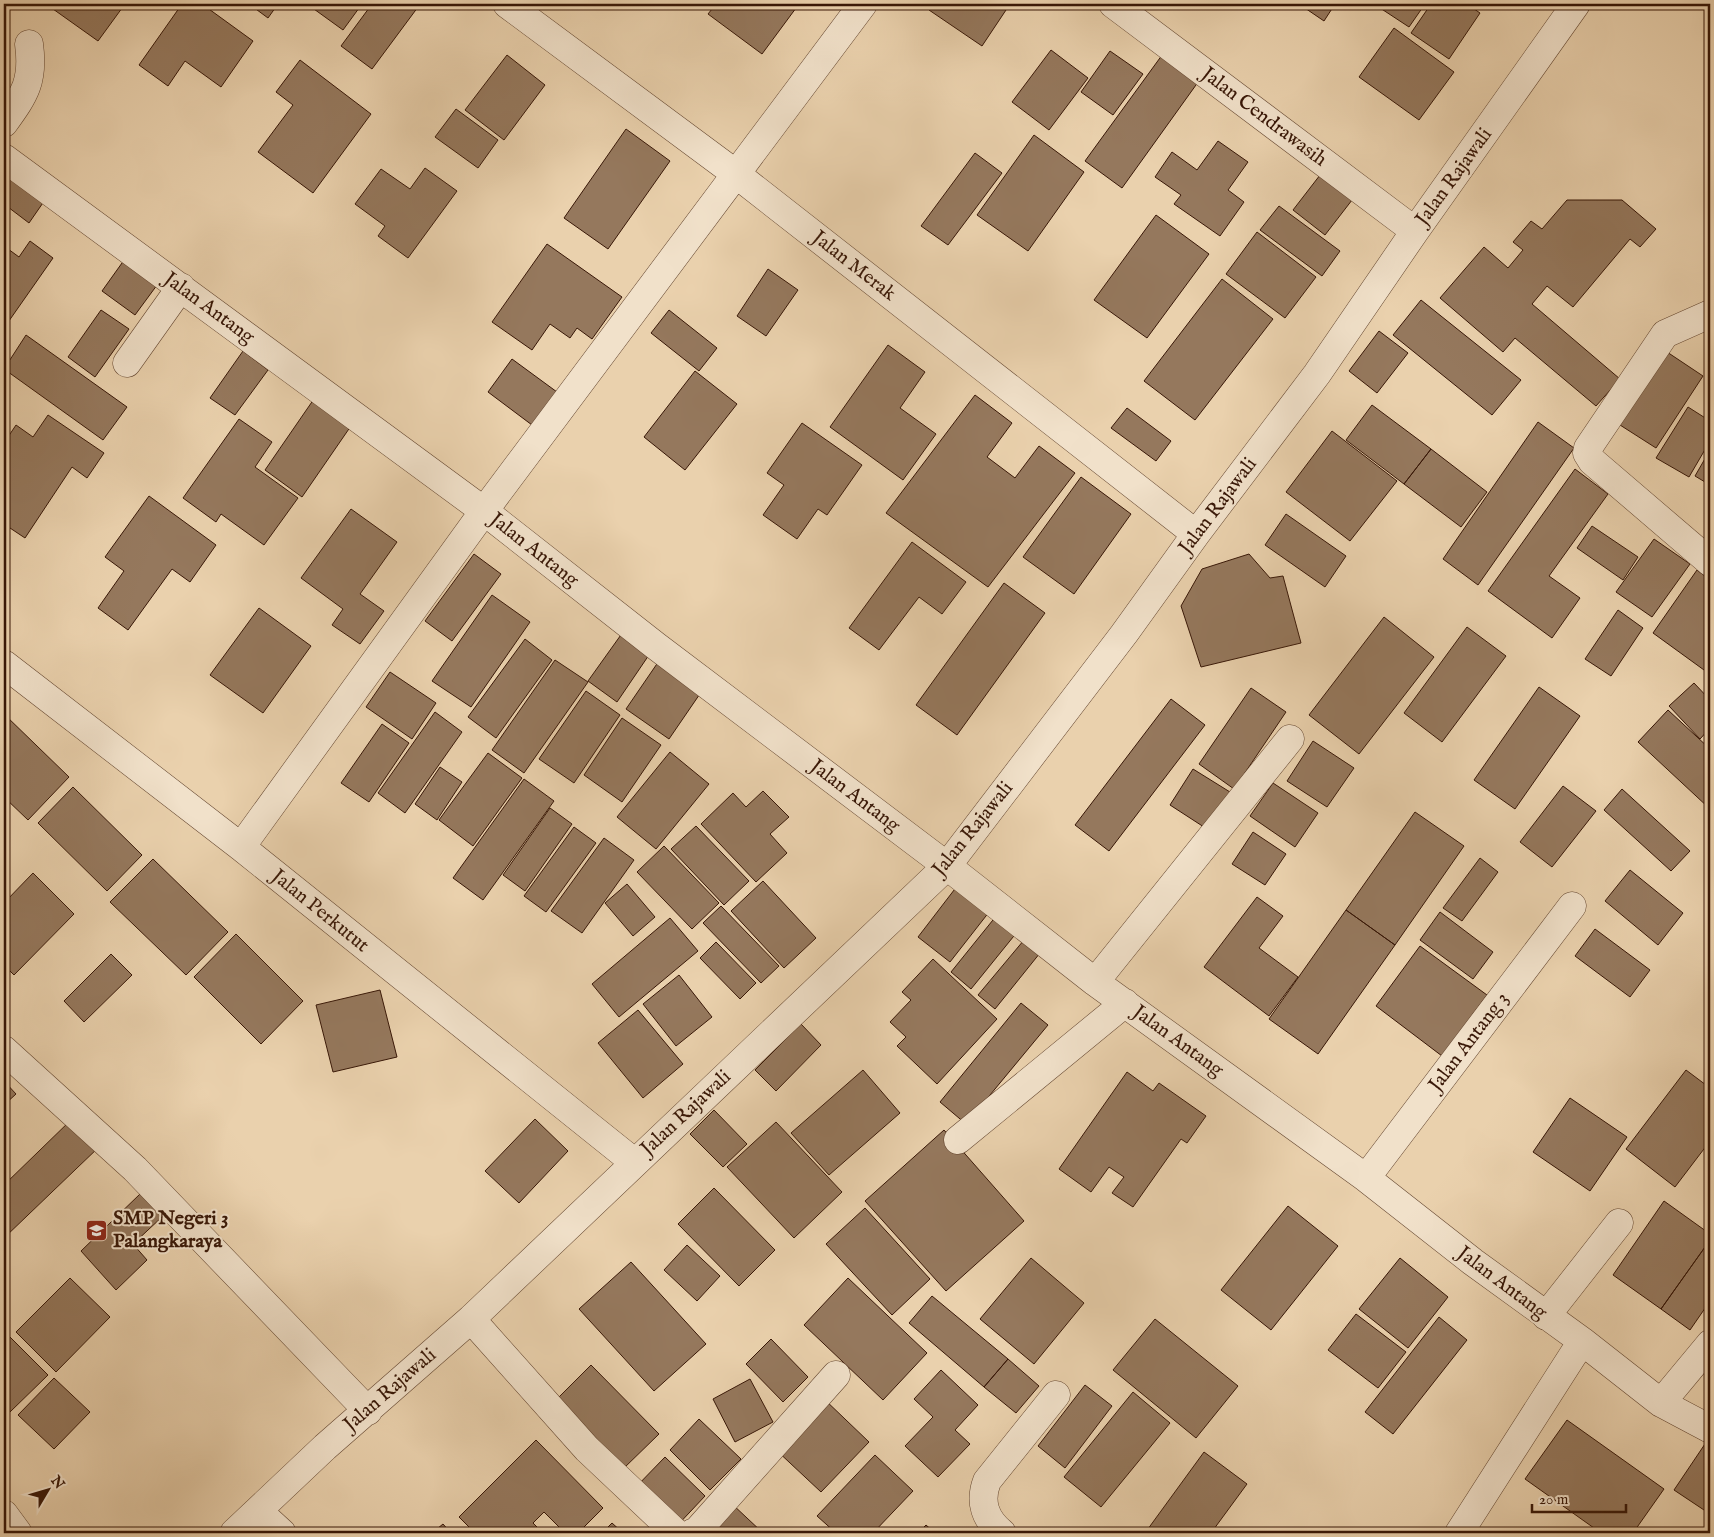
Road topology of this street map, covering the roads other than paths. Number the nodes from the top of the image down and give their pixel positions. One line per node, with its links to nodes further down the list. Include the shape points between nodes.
1 (507, 4): 8 (street, Jalan Merak)
2 (863, 4): 8 (street)
3 (1113, 4): 9 (street, Jalan Cendrawasih)
4 (1576, 4): 9 (street, Jalan Rajawali)
5 (29, 44): 6 (street, via 29,85)
6 (4, 123)
7 (4, 158): 10 (street, Jalan Antang)
8 (736, 174): 13 (street); 14 (street, Jalan Merak)
9 (1416, 230): 14 (street, Jalan Rajawali, via 1317,374)
10 (182, 287): 12 (street); 13 (street, Jalan Antang)
11 (1710, 314): 15 (street, via 1665,334 1587,453 1592,461)
12 (128, 363)
13 (484, 511): 18 (street); 19 (street, Jalan Antang)
14 (1196, 534): 19 (street, Jalan Rajawali)
15 (1710, 562)
16 (4, 664): 18 (street, Jalan Perkutut)
17 (1290, 739): 21 (street)
18 (241, 847): 25 (street, Jalan Perkutut)
19 (947, 866): 21 (street, Jalan Antang); 25 (street, Jalan Rajawali)
20 (1572, 906): 26 (street, Jalan Antang 3)
21 (1095, 982): 22 (street, Jalan Antang)
22 (1125, 1003): 24 (street); 26 (street, Jalan Antang)
23 (4, 1050): 35 (street, via 135,1169)
24 (958, 1140)
25 (634, 1162): 29 (street, Jalan Rajawali)
26 (1366, 1178): 28 (street, Jalan Antang)
27 (1619, 1223): 28 (street)
28 (1546, 1316): 30 (street, Jalan Antang)
29 (471, 1319): 35 (street, Jalan Rajawali); 42 (street, via 588,1449)
30 (1582, 1341): 34 (street, Jalan Antang); 45 (street)
31 (1710, 1344): 34 (street)
32 (836, 1375): 43 (street)
33 (1056, 1394): 44 (street, via 987,1481 982,1497 985,1511 992,1525)
34 (1661, 1403): 36 (street, Jalan Antang)
35 (368, 1411): 37 (street, Jalan Rajawali)
36 (1710, 1429)
37 (258, 1511): 40 (street, Jalan Rajawali); 41 (street)
38 (4, 1514): 39 (street)
39 (18, 1533)
40 (234, 1533)
41 (282, 1533)
42 (676, 1533)
43 (692, 1533)
44 (1002, 1533)
45 (1459, 1533)

